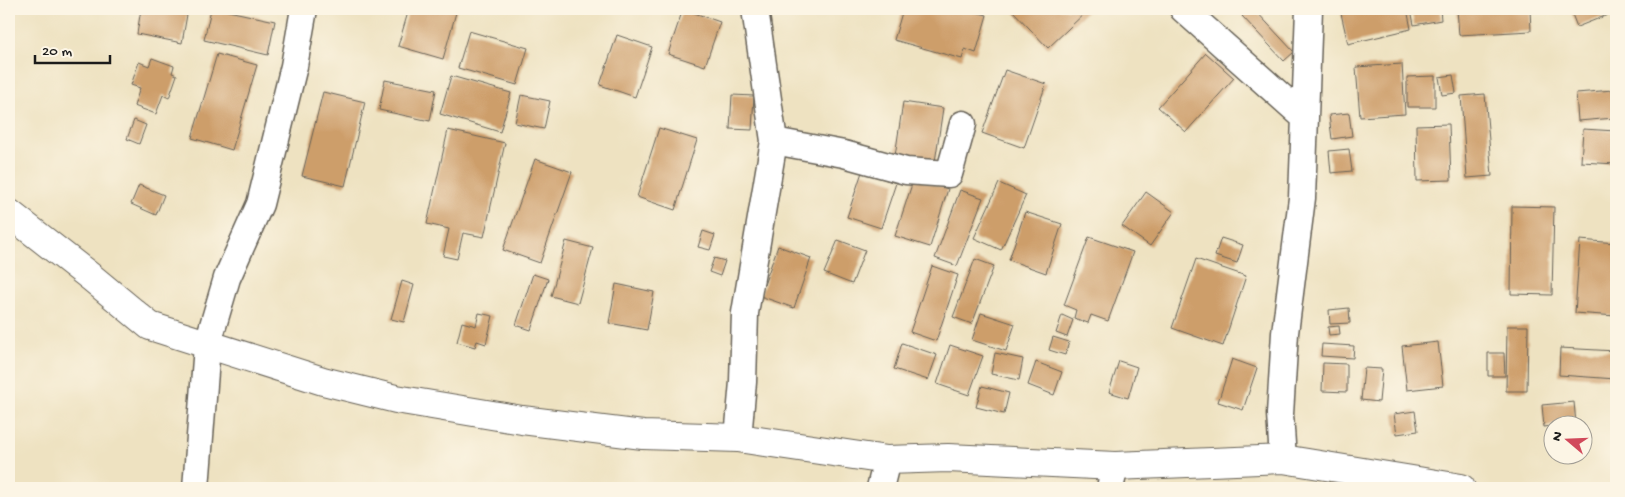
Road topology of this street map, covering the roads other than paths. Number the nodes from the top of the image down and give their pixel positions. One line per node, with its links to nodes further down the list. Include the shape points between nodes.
1 (304, 9): 9 (street, via 294,66 260,204 227,278)
2 (755, 9): 7 (street)
3 (1183, 9): 5 (street)
4 (1309, 9): 5 (street)
5 (1304, 117): 11 (street, via 1302,198 1285,333 1280,414)
6 (963, 124): 7 (street, via 949,174 906,171 844,154)
7 (774, 141): 10 (street, via 744,313)
8 (9, 213): 9 (main road, via 150,326)
9 (207, 346): 10 (main road, via 396,400 643,435); 14 (street)
10 (738, 438): 12 (main road)
11 (1283, 459): 13 (main road); 16 (main road)
12 (887, 460): 13 (main road, via 948,458); 15 (street)
13 (1112, 477)
14 (196, 488)
15 (880, 488)
16 (1461, 488)

